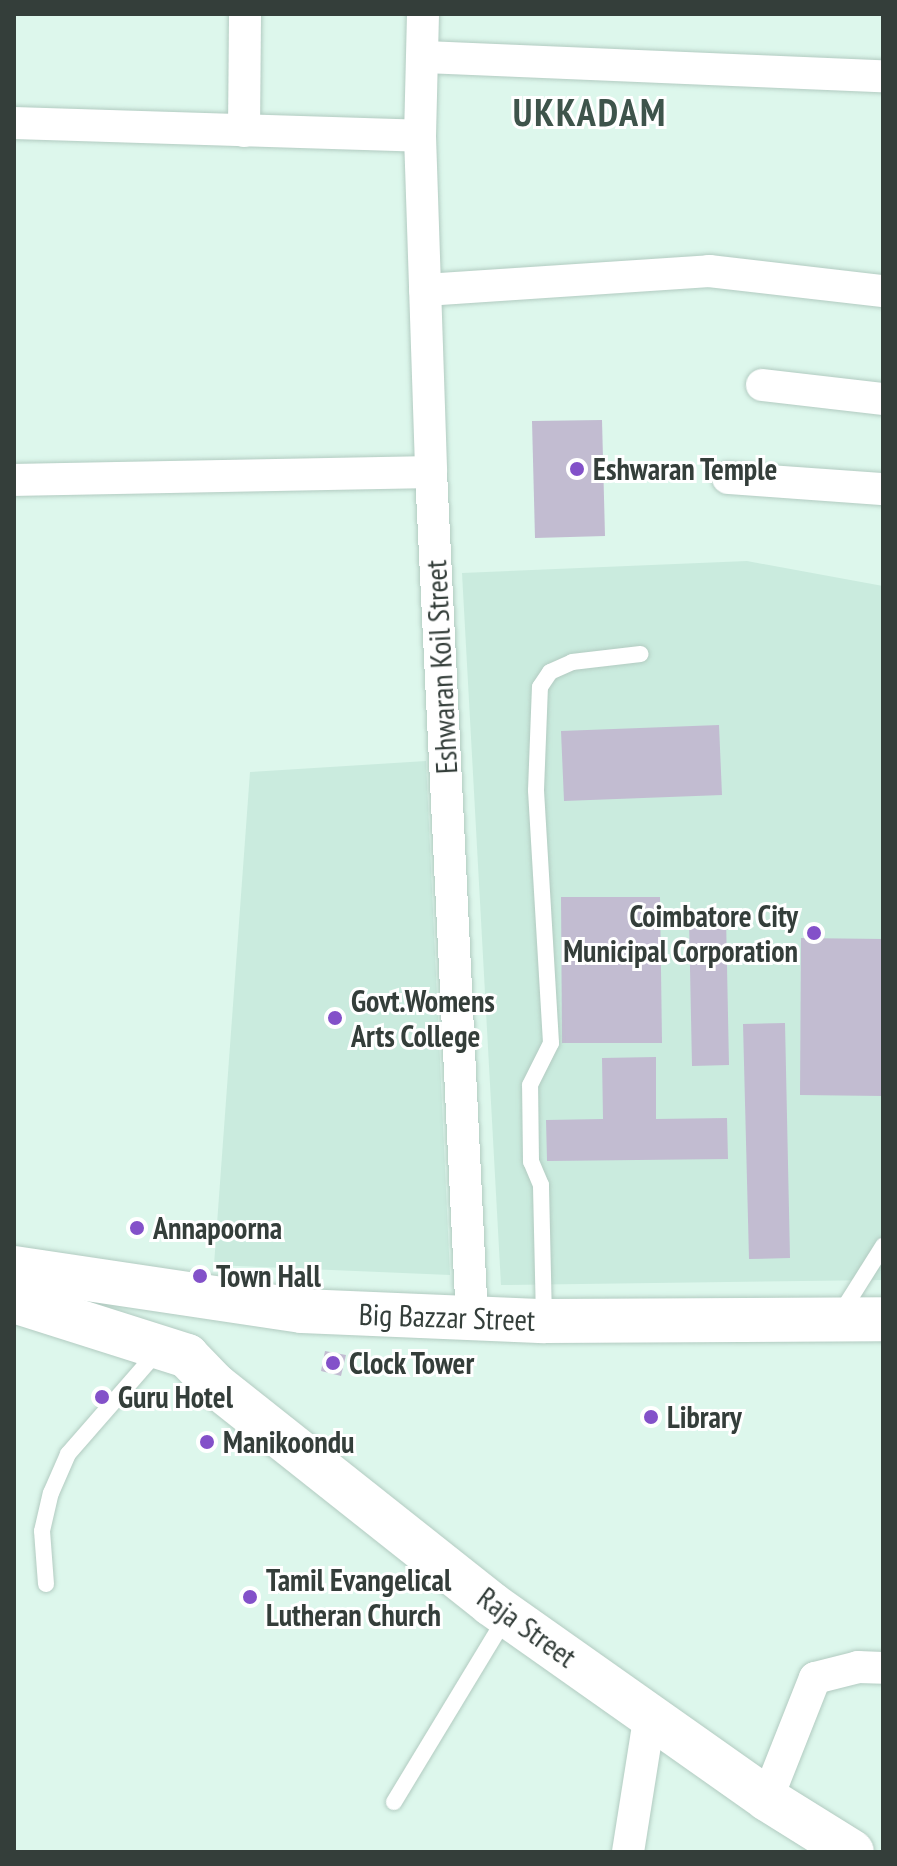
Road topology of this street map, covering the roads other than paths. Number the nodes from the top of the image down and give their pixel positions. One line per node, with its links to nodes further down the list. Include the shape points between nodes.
1 (245, 14): 6 (street)
2 (423, 14): 3 (street, Eshwaran Koil Street)
3 (423, 57): 4 (street); 7 (street, Eshwaran Koil Street)
4 (883, 76)
5 (14, 123): 6 (street)
6 (244, 131): 7 (street)
7 (420, 136): 8 (street, Eshwaran Koil Street)
8 (425, 290): 9 (street, via 709,271); 12 (street, Eshwaran Koil Street)
9 (883, 291)
10 (762, 385): 11 (street)
11 (883, 399)
12 (431, 472): 14 (street); 21 (street, Eshwaran Koil Street)
13 (728, 478): 15 (street)
14 (14, 480)
15 (883, 489)
16 (641, 654): 23 (lane, via 572,662 550,672 540,687 536,790 551,1043 530,1085 531,1162 541,1185)
17 (883, 1246): 24 (lane)
18 (14, 1268): 20 (highway, Big Bazzar Street)
19 (14, 1301): 25 (highway)
20 (248, 1304): 21 (highway, Big Bazzar Street); 26 (highway, via 214,1322 210,1339)
21 (472, 1319): 23 (highway, Big Bazzar Street)
22 (883, 1319): 24 (highway, Big Bazzar Street)
23 (545, 1321): 24 (highway, Big Bazzar Street)
24 (836, 1321)
25 (162, 1347): 26 (highway, via 187,1356); 27 (lane, via 68,1454 42,1531)
26 (215, 1385): 28 (highway, Raja Street)
27 (46, 1584)
28 (507, 1615): 30 (highway, Raja Street); 32 (lane)
29 (883, 1668): 31 (street, via 858,1667 815,1678)
30 (650, 1713): 31 (highway, Raja Street); 33 (street)
31 (767, 1799): 34 (highway, Raja Street)
32 (394, 1802)
33 (628, 1852)
34 (852, 1852)

